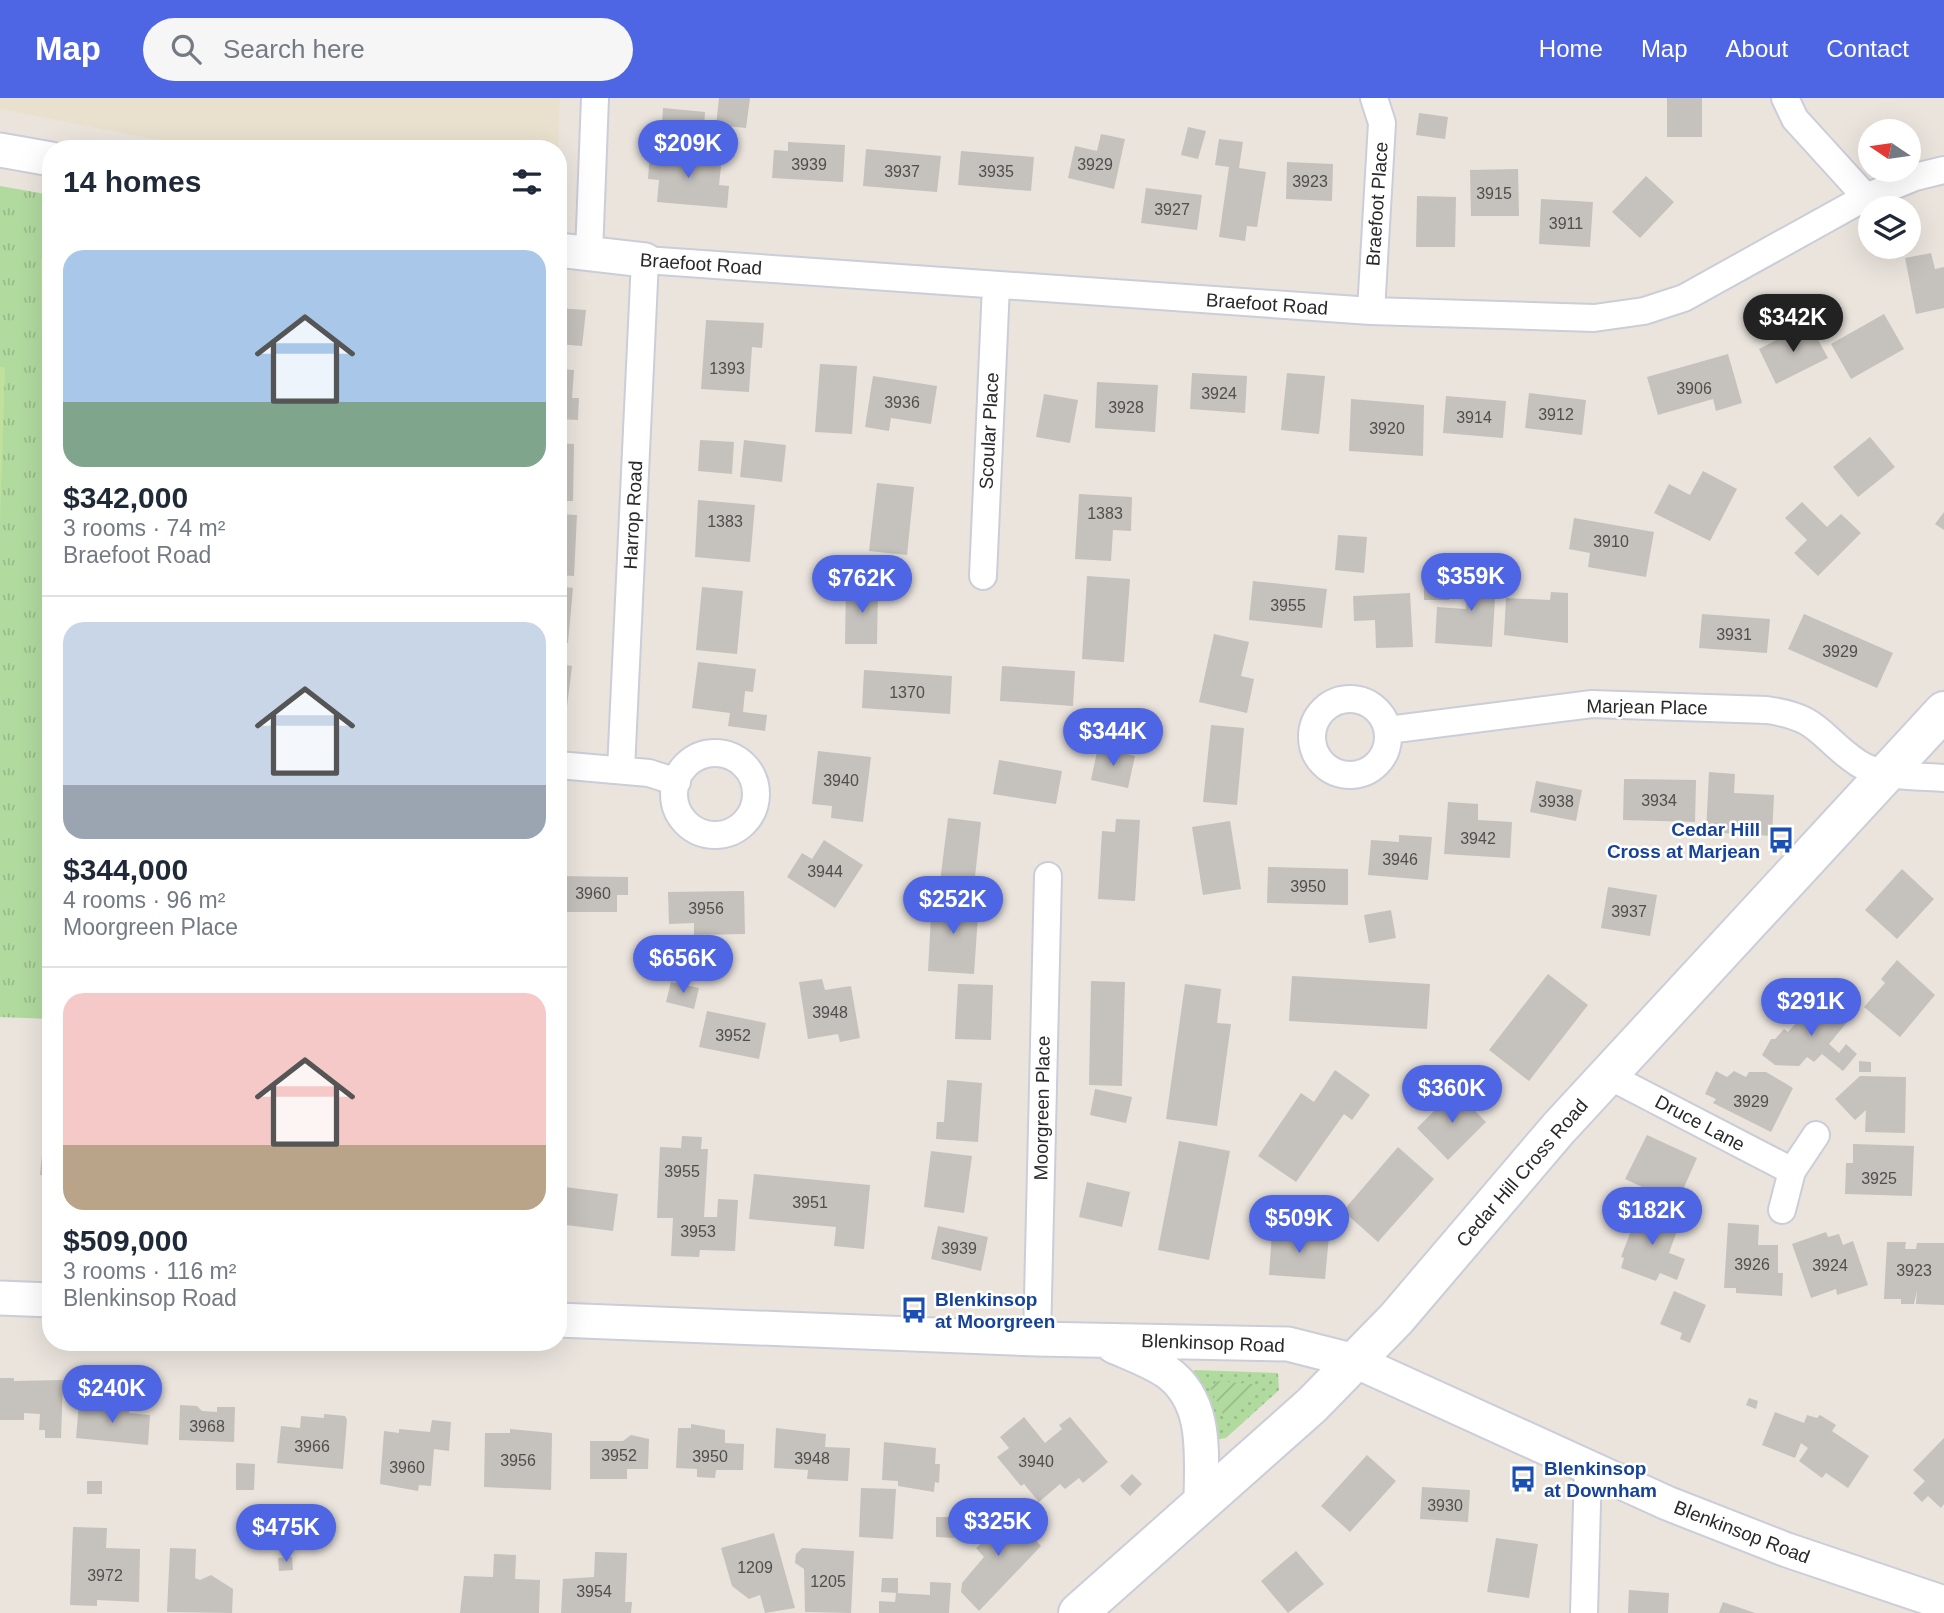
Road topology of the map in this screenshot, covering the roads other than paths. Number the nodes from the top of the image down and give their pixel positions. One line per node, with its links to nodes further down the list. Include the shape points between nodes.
1 (594, 98): 10 (street)
2 (1374, 98): 13 (street, Braefoot Place, via 1382,123)
3 (1785, 98): 7 (street, via 1795,119)
4 (0, 150): 5 (street)
5 (42, 157)
6 (1944, 170): 8 (street, Braefoot Road)
7 (1865, 196)
8 (1868, 196)
9 (1858, 202): 13 (street, Braefoot Road, via 1717,283 1644,311 1594,318)
10 (574, 252): 11 (street, Braefoot Road)
11 (645, 260): 12 (street, Braefoot Road); 18 (street, Harrop Road)
12 (996, 286): 13 (street, Braefoot Road); 14 (street, Scoular Place)
13 (1371, 311)
14 (983, 576)
15 (1944, 711): 19 (main road, Cedar Hill Cross Road)
16 (1388, 730): 19 (street, Marjean Place, via 1592,704 1766,710 1810,721 1860,765)
17 (567, 766): 18 (street)
18 (621, 770): 21 (street)
19 (1889, 772): 20 (street, Marjean Place); 23 (main road, Cedar Hill Cross Road)
20 (1944, 778)
21 (677, 782)
22 (1048, 876): 30 (street, Moorgreen Place)
23 (1607, 1075): 25 (street, Druce Lane); 32 (main road, Cedar Hill Cross Road)
24 (1816, 1135): 25 (street)
25 (1792, 1171): 26 (street)
26 (1782, 1210)
27 (0, 1298): 28 (street)
28 (42, 1300)
29 (567, 1320): 30 (street, Blenkinsop Road)
30 (1037, 1339): 31 (street, Blenkinsop Road)
31 (1098, 1339): 32 (street, Blenkinsop Road, via 1288,1344); 34 (street, via 1169,1373 1189,1398 1200,1425)
32 (1355, 1361): 33 (street, Blenkinsop Road); 34 (main road, Cedar Hill Cross Road)
33 (1588, 1468): 35 (street, Blenkinsop Road, via 1787,1550); 37 (street)
34 (1201, 1503): 36 (main road, Cedar Hill Cross Road)
35 (1944, 1603)
36 (1079, 1613)
37 (1584, 1613)

